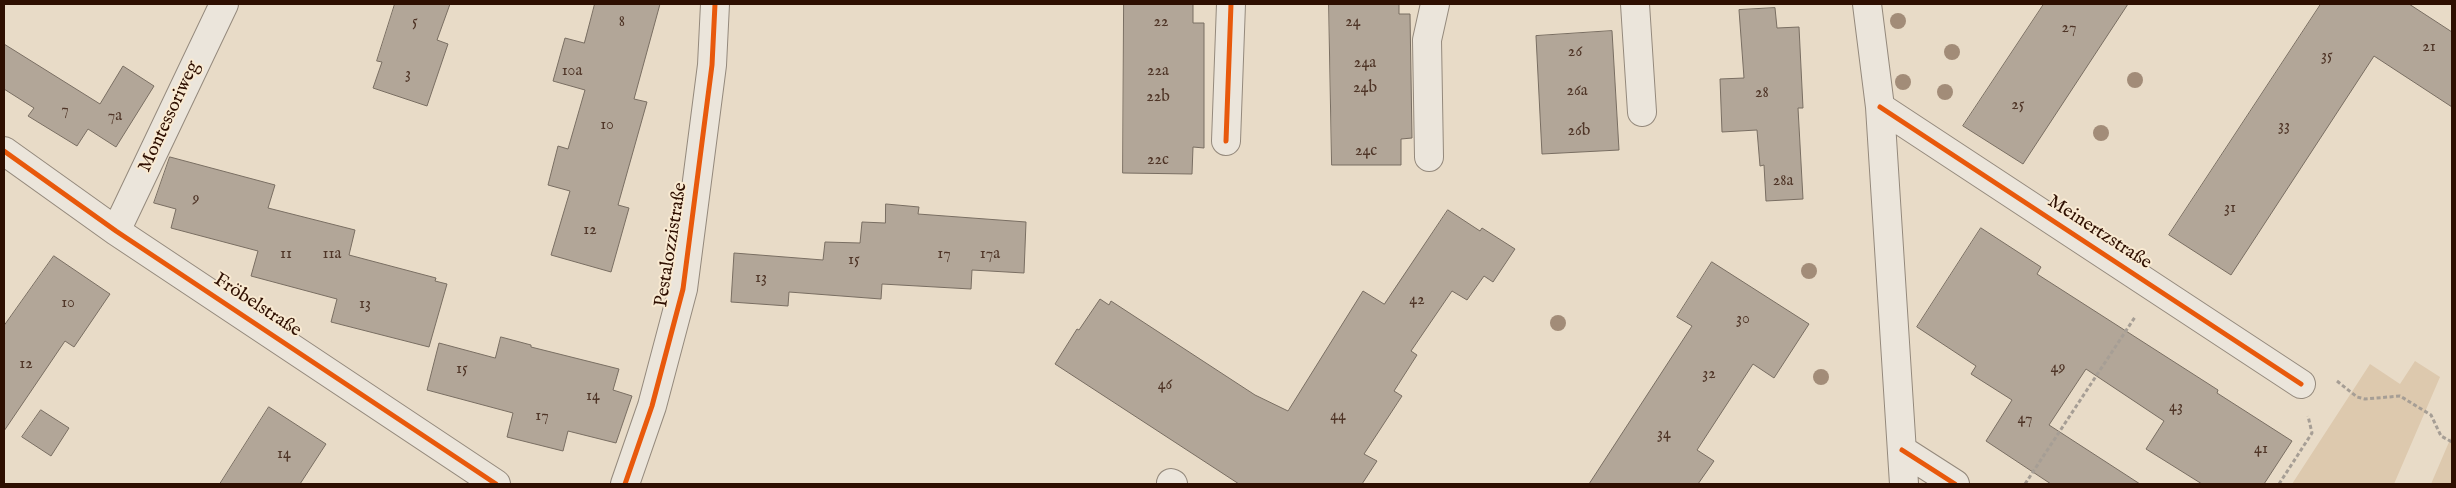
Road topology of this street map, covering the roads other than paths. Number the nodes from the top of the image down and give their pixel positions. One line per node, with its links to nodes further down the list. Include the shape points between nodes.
1 (224, 4): 12 (street, Montessoriweg)
2 (715, 4): 16 (street, Pestalozzistraße, via 712,65 683,289 652,406)
3 (1231, 4): 9 (street)
4 (1435, 4): 11 (street, via 1427,40)
5 (1635, 4): 8 (street)
6 (1866, 4): 7 (street)
7 (1880, 106): 13 (street, Meinertzstraße); 14 (street)
8 (1642, 112)
9 (1226, 140)
10 (4, 151): 12 (street, Fröbelstraße)
11 (1429, 157)
12 (116, 231): 15 (street, Fröbelstraße)
13 (2301, 384)
14 (1902, 450): 17 (street); 18 (street)
15 (496, 484)
16 (625, 484)
17 (1904, 484)
18 (1955, 484)

